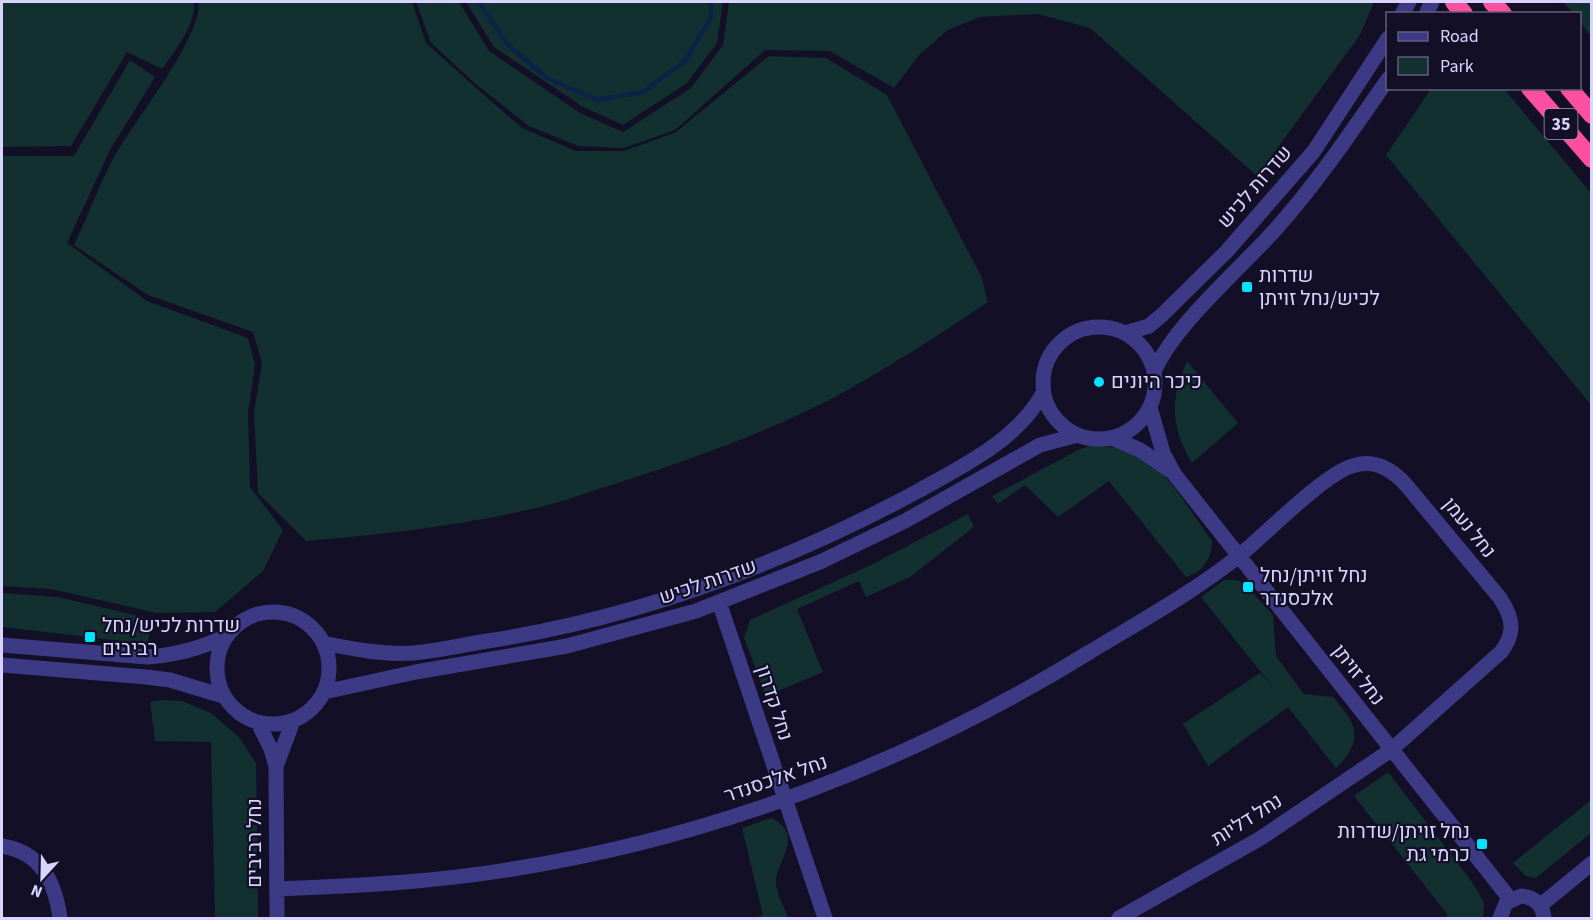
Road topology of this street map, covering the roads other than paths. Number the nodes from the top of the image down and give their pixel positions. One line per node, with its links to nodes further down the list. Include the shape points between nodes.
1 (1386, 41): 7 (street, שדרות לכיש, via 1314,151 1272,201 1162,315 1149,326)
2 (1386, 82): 8 (street, via 1321,174 1277,228 1178,334)
3 (1532, 90): 6 (highway, 35)
4 (1571, 90): 5 (highway, 35)
5 (1592, 115)
6 (1592, 159)
7 (1125, 333): 8 (street, via 1146,352); 9 (street, via 1099,327 1065,338 1044,366)
8 (1154, 372): 10 (street, via 1155,393)
9 (1043, 393): 11 (street, via 1053,416); 17 (street, שדרות לכיש, via 1022,424 937,480 812,544 698,589 563,627 413,653 367,652)
10 (1150, 407): 12 (street, via 1132,429); 13 (street, נחל זויתן, via 1163,453)
11 (1078, 435): 12 (street); 15 (street, שדרות לכיש, via 1040,445 862,543)
12 (1112, 438): 13 (street, נחל זויתן, via 1140,450)
13 (1176, 475): 14 (street, נחל זויתן)
14 (1238, 557): 24 (street, נחל זויתן); 24 (street, נחל נעמן, via 1333,477 1351,466 1375,464 1402,479 1500,598 1512,626 1506,647); 26 (street, נחל אלכסנדר, via 1051,677 942,734)
15 (719, 603): 20 (street, שדרות לכיש, via 567,646); 26 (street, נחל קדרון)
16 (226, 636): 17 (street, via 246,618 272,611 305,621); 18 (street, via 201,649 147,657); 21 (street, via 218,651 216,669)
17 (324, 644): 20 (street, via 329,664)
18 (2, 645)
19 (2, 664): 21 (street, via 146,676)
20 (324, 692): 22 (street, via 311,709)
21 (223, 696): 23 (street, via 235,710)
22 (293, 721): 23 (street); 25 (street, נחל רביבים)
23 (258, 723): 25 (street, נחל רביבים)
24 (1391, 750): 30 (street, נחל זויתן); 35 (street, נחל דליות, via 1262,838)
25 (276, 766): 29 (street, נחל רביבים)
26 (783, 799): 29 (street, נחל אלכסנדר, via 630,846 513,869 391,884); 34 (street, נחל קדרון)
27 (2, 846): 32 (street, via 19,850 45,869)
28 (1592, 863): 31 (street)
29 (277, 889): 33 (street, נחל רביבים)
30 (1510, 899): 31 (street, via 1526,896); 36 (street)
31 (1543, 912)
32 (60, 918)
33 (277, 918)
34 (825, 918)
35 (1119, 918)
36 (1500, 918)

